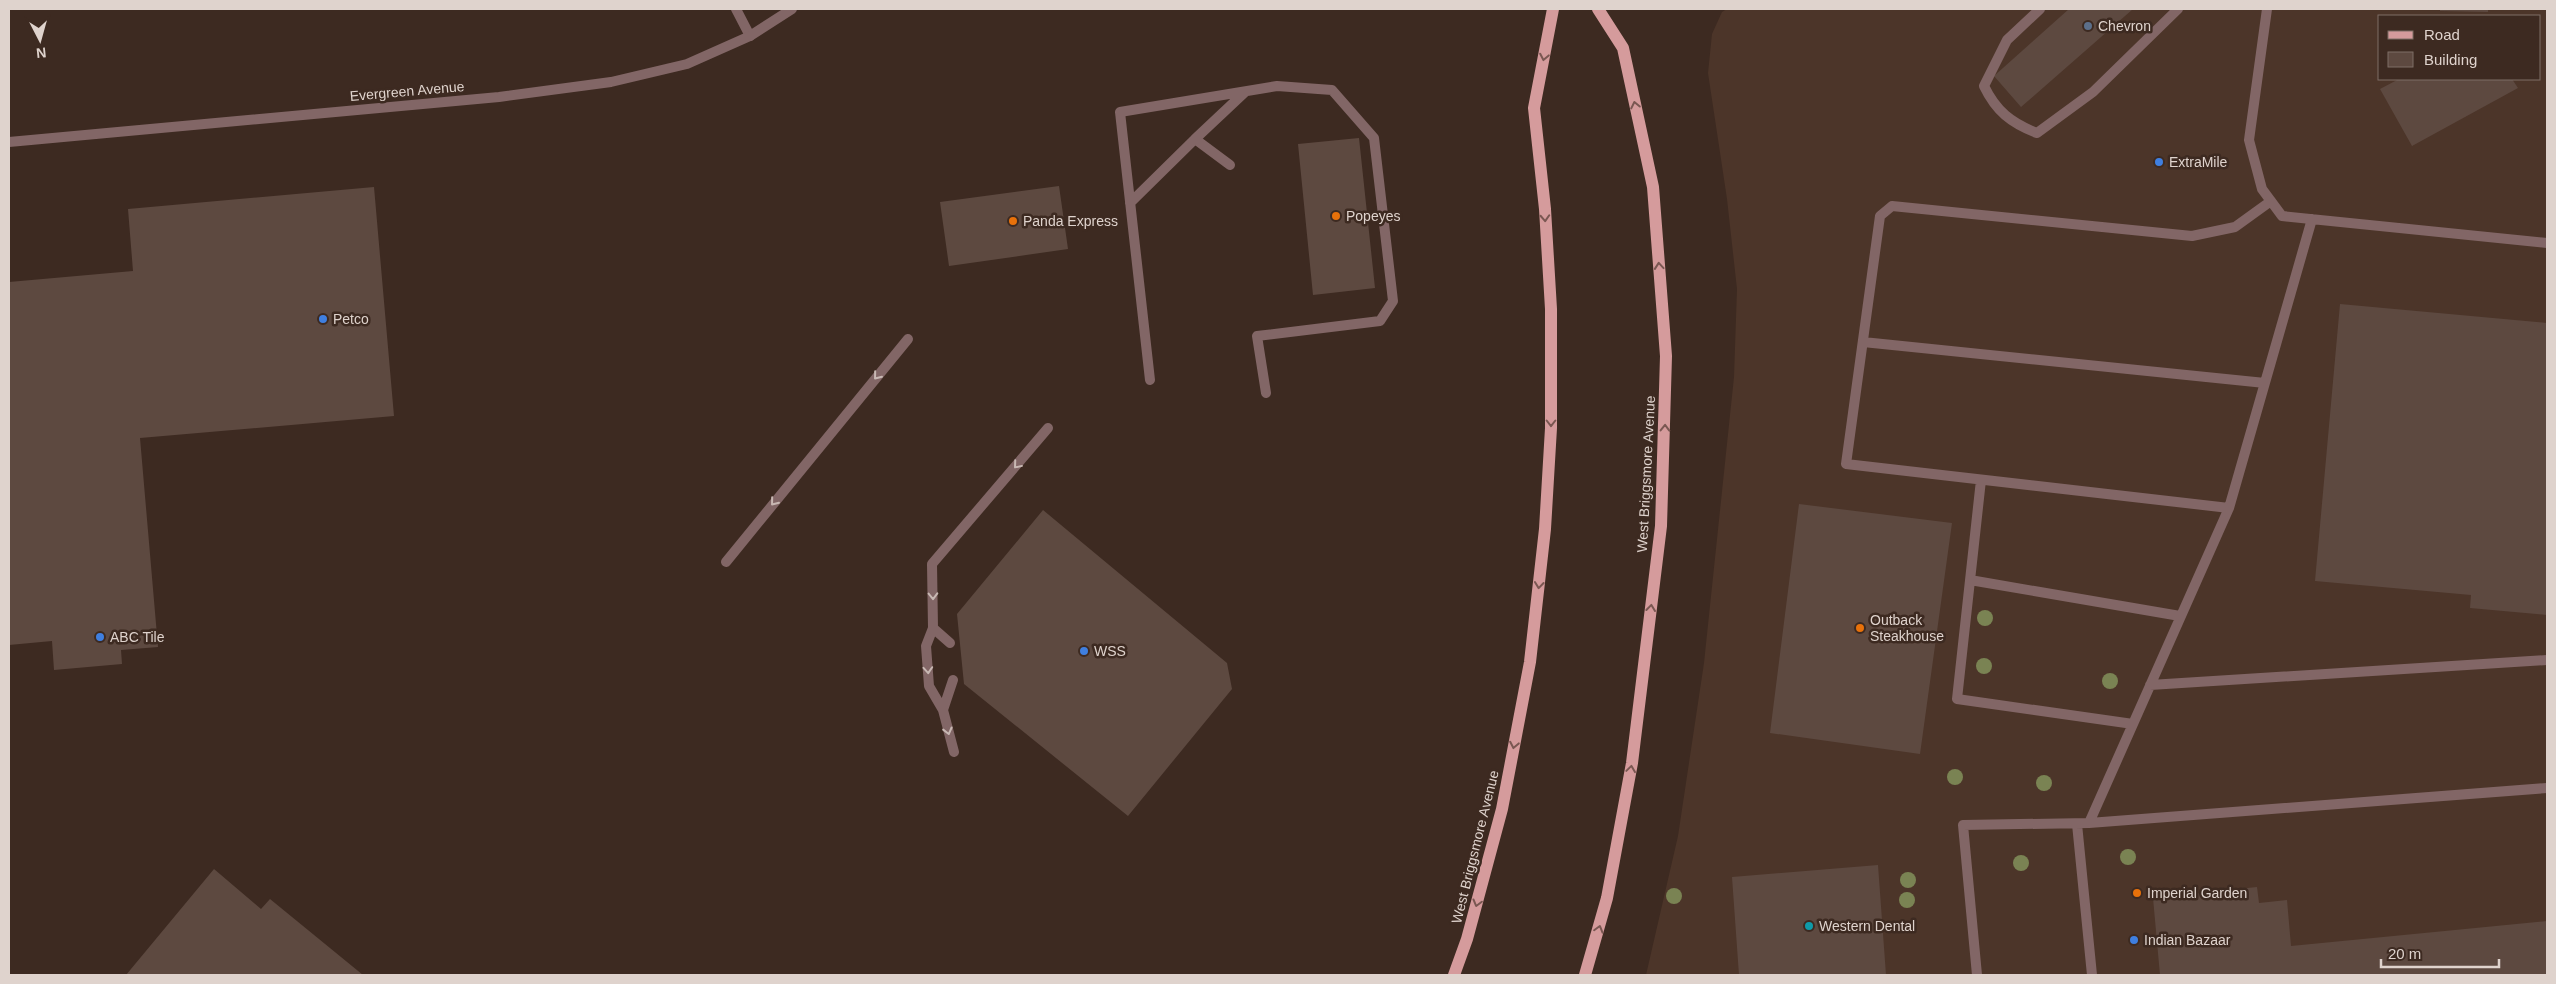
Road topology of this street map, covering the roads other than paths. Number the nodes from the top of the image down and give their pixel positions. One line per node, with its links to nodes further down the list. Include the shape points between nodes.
1 (736, 9): 8 (street)
2 (792, 9): 8 (street, Evergreen Avenue)
3 (1553, 9): 39 (main road, West Briggsmore Avenue, one-way to 39, via 1534,108 1551,309 1551,428 1545,529 1530,662 1502,809)
4 (1598, 9): 40 (main road, West Briggsmore Avenue, one-way to 4, via 1607,898 1632,763 1661,526 1666,356 1653,187 1623,48)
5 (2040, 9): 6 (street, via 2008,40 1984,86 1994,106 2021,127 2037,133 2094,92)
6 (2178, 9)
7 (2267, 9): 13 (street, via 2248,140 2262,189)
8 (750, 36): 11 (street, Evergreen Avenue, via 686,64 611,82 499,98)
9 (1246, 91): 10 (street); 14 (street, via 1120,112); 21 (street, via 1277,86 1332,90 1374,138 1393,301 1380,321 1257,336)
10 (1195, 139): 12 (street); 14 (street)
11 (9, 142)
12 (1230, 165)
13 (2270, 201): 15 (street, via 2282,216); 18 (street, via 2235,227 2192,236 1892,206 1880,216)
14 (1130, 203): 19 (street)
15 (2312, 219): 16 (street); 20 (street)
16 (2547, 243)
17 (908, 339): 25 (street, one-way to 25)
18 (1863, 342): 20 (street); 23 (street, via 1846,464)
19 (1150, 380)
20 (2265, 383): 24 (street)
21 (1266, 393)
22 (1048, 428): 28 (street, one-way to 28, via 932,564)
23 (1980, 480): 24 (street); 26 (street)
24 (2229, 508): 27 (street)
25 (726, 562)
26 (1970, 580): 27 (street); 34 (street, via 1957,699)
27 (2180, 616): 32 (street)
28 (933, 628): 29 (street); 33 (street, one-way to 33, via 926,646 929,686)
29 (950, 643)
30 (2547, 660): 32 (street)
31 (953, 680): 33 (street)
32 (2150, 686): 34 (street)
33 (943, 710): 35 (street, one-way to 35)
34 (2133, 724): 37 (street)
35 (954, 752)
36 (2547, 788): 37 (street)
37 (2089, 823): 38 (street)
38 (2077, 824): 41 (street, via 1964,825); 42 (street)
39 (1454, 975)
40 (1585, 975)
41 (1977, 975)
42 (2092, 975)

